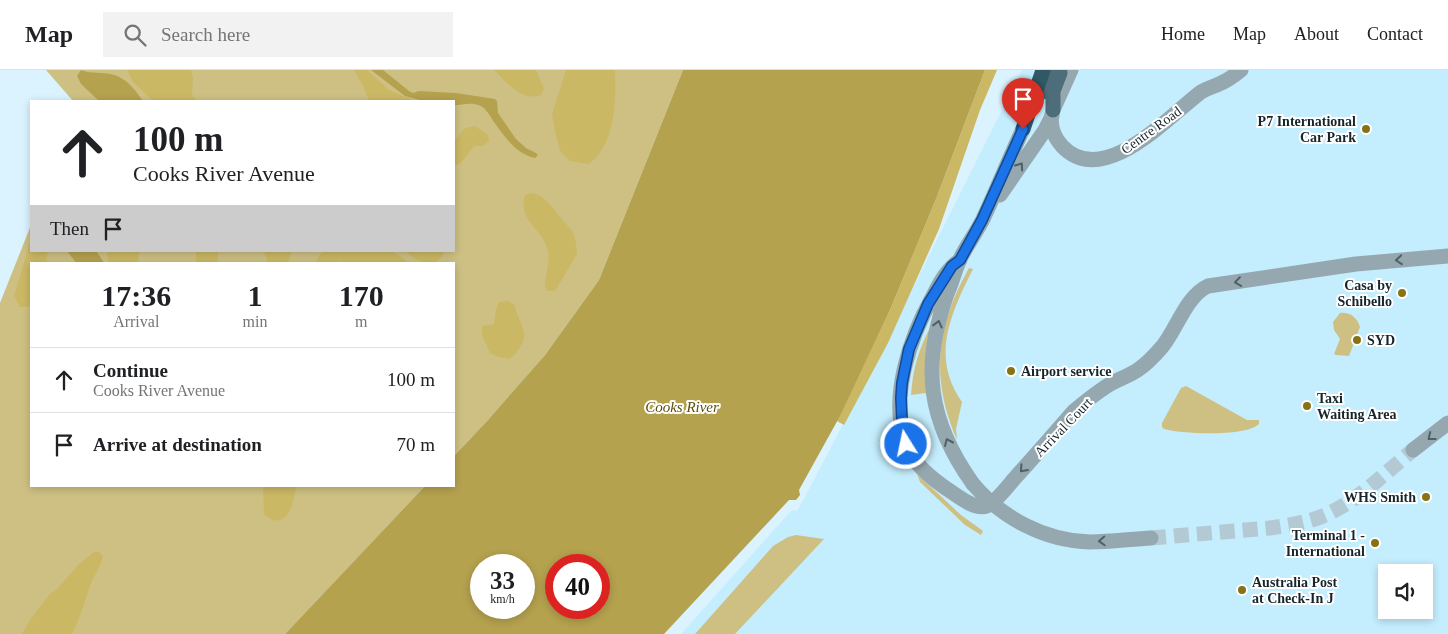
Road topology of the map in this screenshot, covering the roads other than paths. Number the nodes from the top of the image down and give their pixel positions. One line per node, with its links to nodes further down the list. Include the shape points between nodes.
1 (1043, 70): 7 (highway)
2 (1051, 70): 7 (main road)
3 (1061, 70): 6 (main road, via 1053,91)
4 (1071, 70): 6 (street)
5 (1242, 70): 6 (street, Centre Road, via 1203,91 1129,148 1106,158 1085,159 1067,150 1054,134)
6 (1052, 113): 8 (street, one-way to 6, via 1046,130)
7 (1023, 129): 8 (street)
8 (982, 220): 10 (street)
9 (1448, 256): 10 (street, Arrival Court, one-way to 10, via 1356,264 1208,286 1193,297 1163,346 1148,361 1086,400 985,507 958,497 921,465 906,444 901,416 902,383 909,349 928,304 952,266)
10 (960, 260): 13 (street, one-way to 10, bridge, via 1094,542 1060,539 1035,530 987,499 958,463 934,398 931,361 938,322)
11 (1448, 423): 12 (street, one-way to 12)
12 (1413, 450)
13 (1151, 538)

